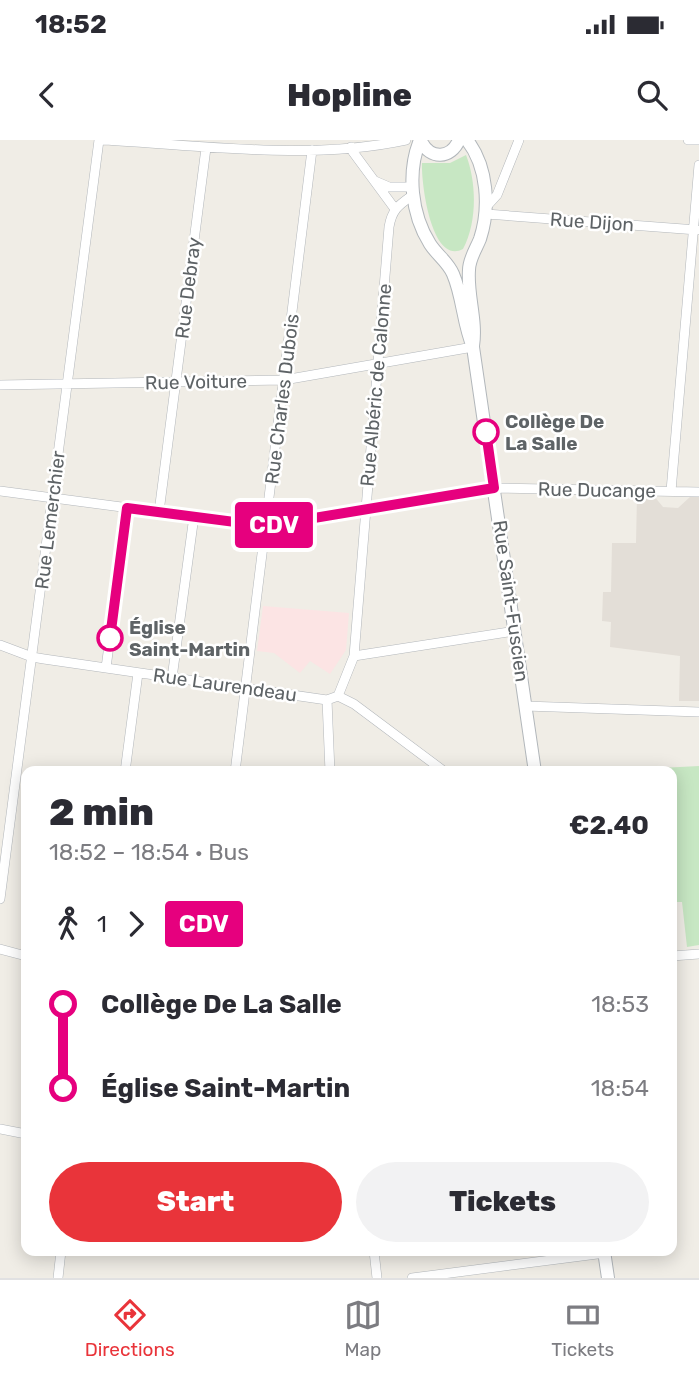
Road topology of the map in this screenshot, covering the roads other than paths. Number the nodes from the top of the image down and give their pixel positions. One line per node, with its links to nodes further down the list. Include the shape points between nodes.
1 (101, 140): 10 (street); 24 (street, Rue Lemerchier)
2 (406, 140): 9 (street)
3 (421, 140): 4 (main road, via 428,151 440,155 452,151); 14 (main road, via 412,170)
4 (459, 140)
5 (467, 140): 16 (main road, via 478,160)
6 (519, 140): 16 (street, via 497,195)
7 (688, 140): 8 (street)
8 (698, 140)
9 (351, 147): 11 (street); 13 (street)
10 (206, 148): 11 (street); 23 (street, Rue Debray)
11 (312, 150): 22 (street, Rue Charles Dubois)
12 (699, 165): 17 (street)
13 (374, 180): 14 (street); 15 (street)
14 (413, 191): 15 (street); 19 (main road, Rue Saint-Fuscien, via 430,245)
15 (394, 209): 21 (street, Rue Albéric de Calonne)
16 (486, 210): 17 (street, Rue Dijon); 18 (main road, Rue Saint-Fuscien)
17 (696, 230): 28 (street)
18 (471, 260): 19 (main road); 20 (main road, Rue Saint-Fuscien)
19 (446, 262): 20 (main road, Rue Saint-Fuscien, via 456,282)
20 (472, 347): 21 (street, Rue Voiture); 26 (main road, Rue Saint-Fuscien)
21 (378, 364): 22 (street, Rue Voiture); 32 (street, Rue Albéric de Calonne)
22 (284, 380): 23 (street, Rue Voiture); 35 (street, Rue Charles Dubois)
23 (176, 382): 24 (street, Rue Voiture); 33 (street, Rue Debray)
24 (66, 384): 25 (street, Rue Voiture); 30 (street, Rue Lemerchier)
25 (0, 385)
26 (494, 488): 28 (street, Rue Ducange); 32 (street, Rue Ducange); 36 (main road, Rue Saint-Fuscien)
27 (0, 491): 30 (street, Rue Ducange)
28 (671, 491): 29 (street, Rue Ducange)
29 (699, 492)
30 (53, 498): 31 (street, Rue Ducange); 39 (street, Rue Lemerchier)
31 (127, 508): 33 (street, Rue Ducange); 40 (street)
32 (366, 510): 35 (street, Rue Ducange); 38 (street, Rue Albéric de Calonne)
33 (159, 512): 34 (street, Rue Ducange)
34 (194, 516): 35 (street, Rue Ducange); 42 (street)
35 (266, 526): 43 (street, Rue Charles Dubois)
36 (515, 631): 38 (street); 46 (main road, Rue Saint-Fuscien)
37 (0, 645): 39 (street, Rue Laurendeau)
38 (354, 656): 44 (street, Rue Albéric de Calonne)
39 (32, 657): 40 (street, Rue Laurendeau); 53 (street, Rue Lemerchier)
40 (106, 668): 41 (street, Rue Laurendeau)
41 (138, 673): 42 (street, Rue Laurendeau); 48 (street)
42 (172, 678): 43 (street, Rue Laurendeau)
43 (246, 688): 45 (street, Rue Laurendeau); 49 (street, Rue Charles Dubois)
44 (338, 696): 45 (street); 51 (street)
45 (327, 700): 50 (street)
46 (526, 706): 47 (street); 52 (main road, Rue Saint-Fuscien)
47 (699, 712)
48 (126, 766)
49 (236, 766)
50 (330, 766)
51 (437, 766)
52 (534, 766)
53 (0, 899)
54 (0, 950): 56 (street)
55 (699, 954): 57 (street)
56 (21, 955)
57 (677, 956)
58 (0, 1129): 59 (street)
59 (21, 1133)
60 (60, 1256): 64 (street)
61 (375, 1256): 65 (street)
62 (574, 1256): 66 (street)
63 (605, 1256): 67 (main road)
64 (58, 1278)
65 (377, 1278)
66 (412, 1278)
67 (608, 1278)

